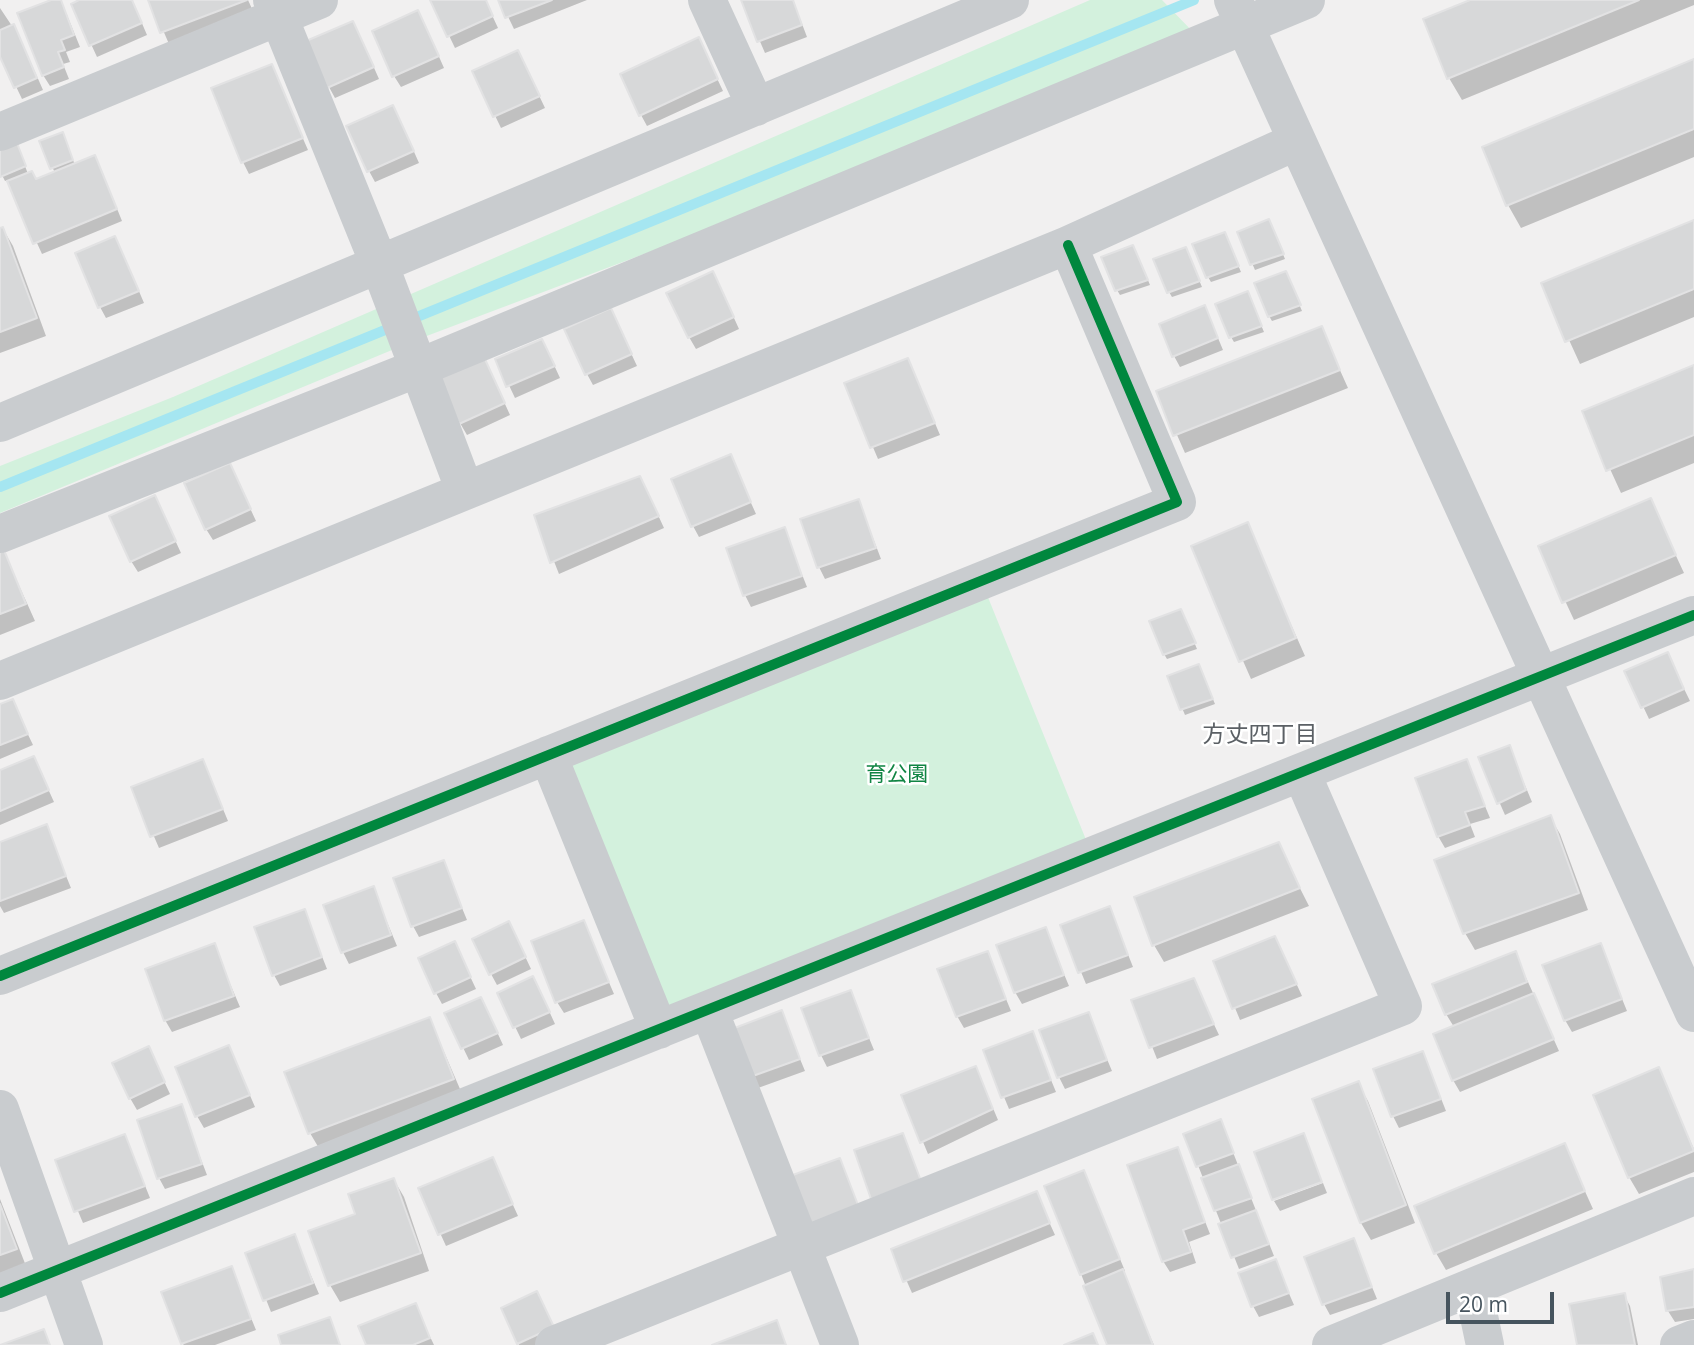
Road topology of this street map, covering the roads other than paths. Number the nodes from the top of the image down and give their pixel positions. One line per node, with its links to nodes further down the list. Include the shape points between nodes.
1 (319, 0): 5 (street)
2 (707, 0): 7 (street)
3 (1010, 0): 7 (street)
4 (1306, 0): 6 (street)
5 (275, 8): 8 (street); 11 (street)
6 (1239, 12): 9 (street); 12 (street)
7 (756, 107): 11 (street)
8 (0, 132)
9 (1297, 141): 10 (street); 17 (street)
10 (1068, 245): 14 (street); 19 (street, via 1177,502)
11 (386, 283): 12 (street); 13 (street)
12 (414, 357): 14 (street); 15 (street)
13 (0, 423)
14 (466, 491): 18 (street)
15 (0, 534)
16 (1694, 615): 17 (street)
17 (1541, 678): 20 (street); 23 (street)
18 (0, 681)
19 (548, 755): 21 (street); 24 (street)
20 (1302, 774): 22 (street); 27 (street, via 1403,1006)
21 (0, 976)
22 (709, 1010): 24 (street); 27 (street)
23 (1694, 1013)
24 (659, 1030): 28 (street)
25 (0, 1109): 28 (street)
26 (1694, 1196): 29 (street)
27 (802, 1247): 33 (street); 34 (street)
28 (57, 1271): 30 (street); 32 (street)
29 (1473, 1288): 35 (street); 36 (street)
30 (0, 1293)
31 (1694, 1339): 37 (street)
32 (83, 1345)
33 (554, 1345)
34 (840, 1345)
35 (1331, 1345)
36 (1485, 1345)
37 (1679, 1345)

